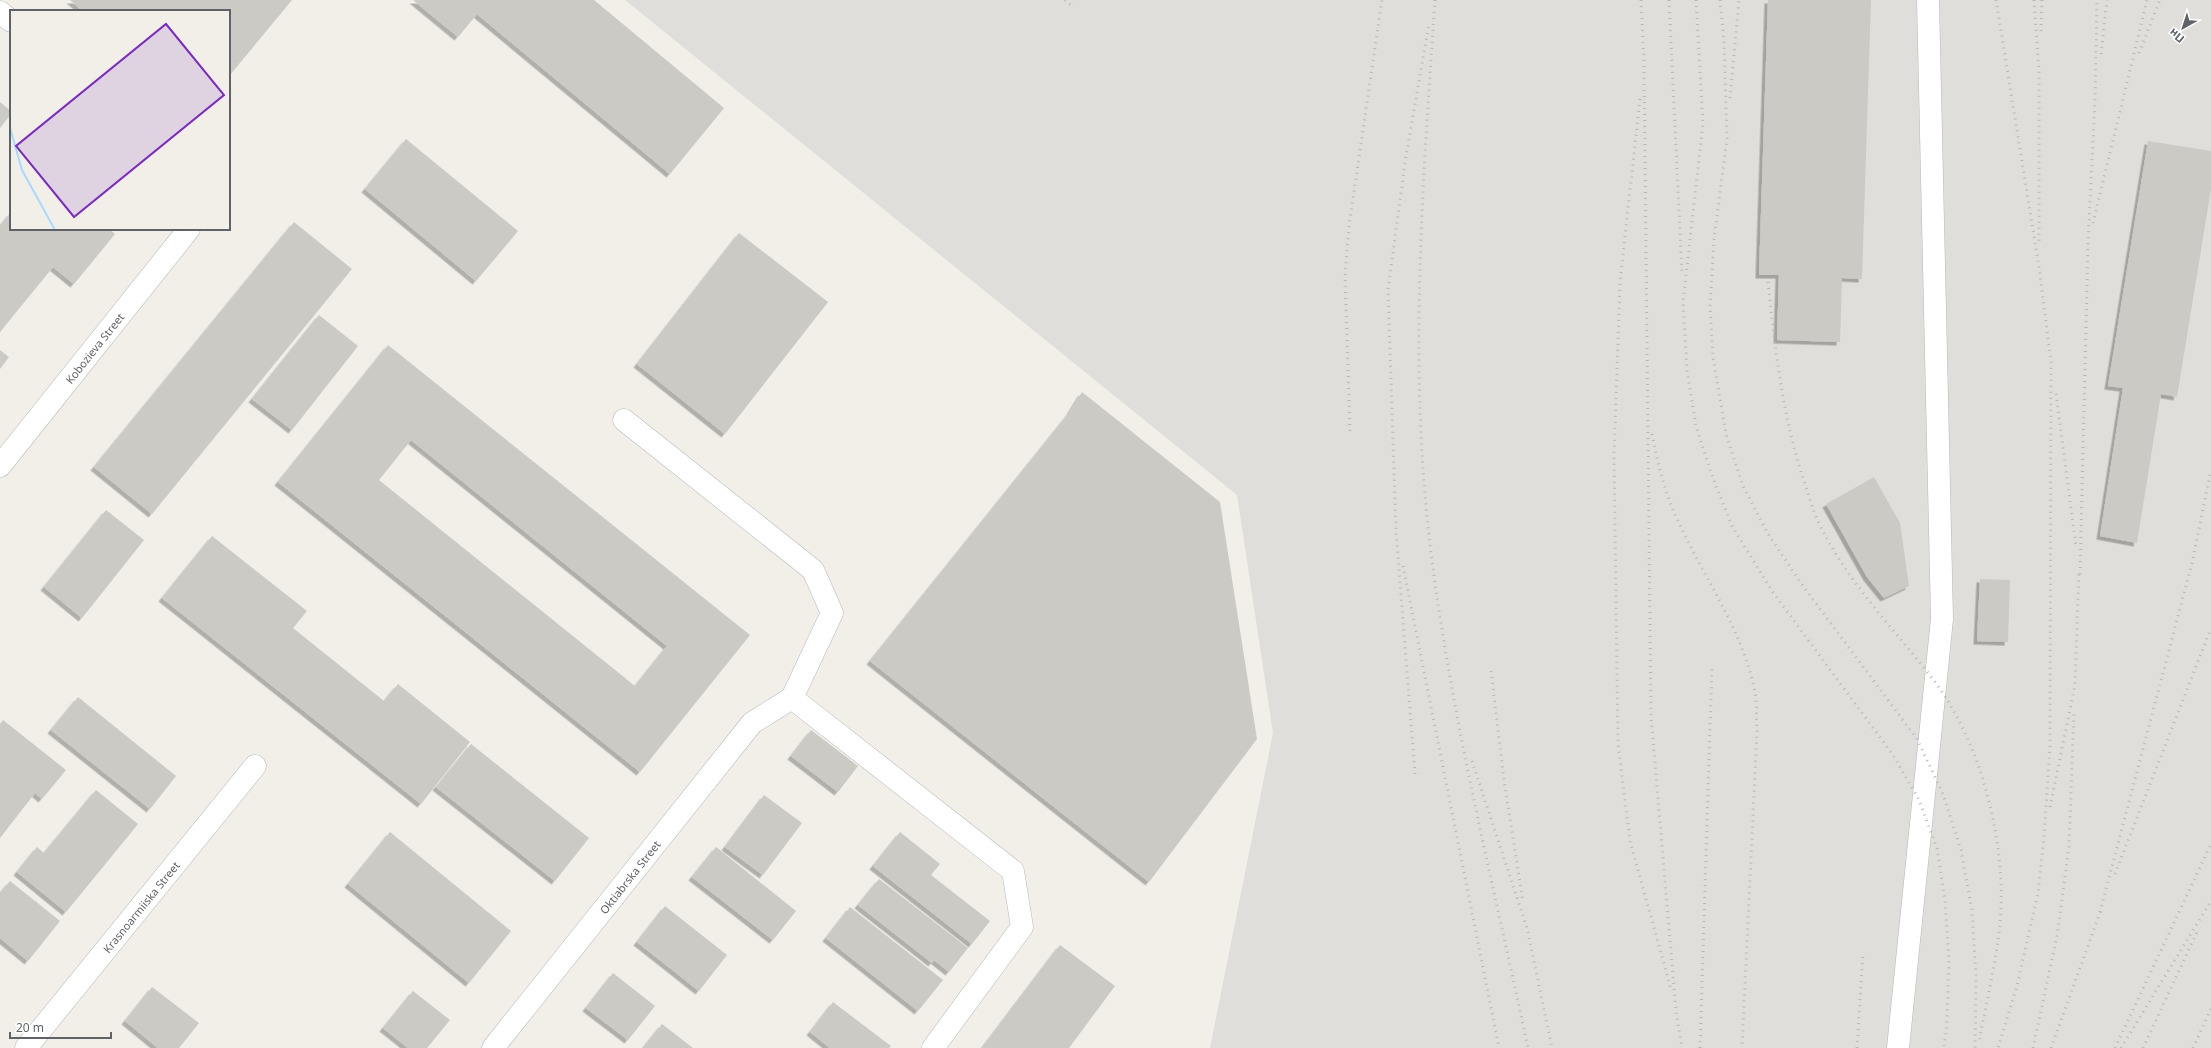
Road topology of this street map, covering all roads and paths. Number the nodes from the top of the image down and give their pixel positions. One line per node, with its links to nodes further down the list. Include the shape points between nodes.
1 (1928, 0): 12 (street, via 1942,619)
2 (0, 12): 3 (street)
3 (10, 20)
4 (188, 230): 6 (street, Kobozieva Street)
5 (624, 420): 7 (street, via 813,570 832,614)
6 (0, 466)
7 (792, 698): 10 (street, Oktiabrska Street, via 752,724); 11 (street, via 1013,871 1022,927)
8 (255, 766): 9 (street, Krasnoarmiiska Street)
9 (26, 1048)
10 (493, 1048)
11 (933, 1048)
12 (1898, 1048)

